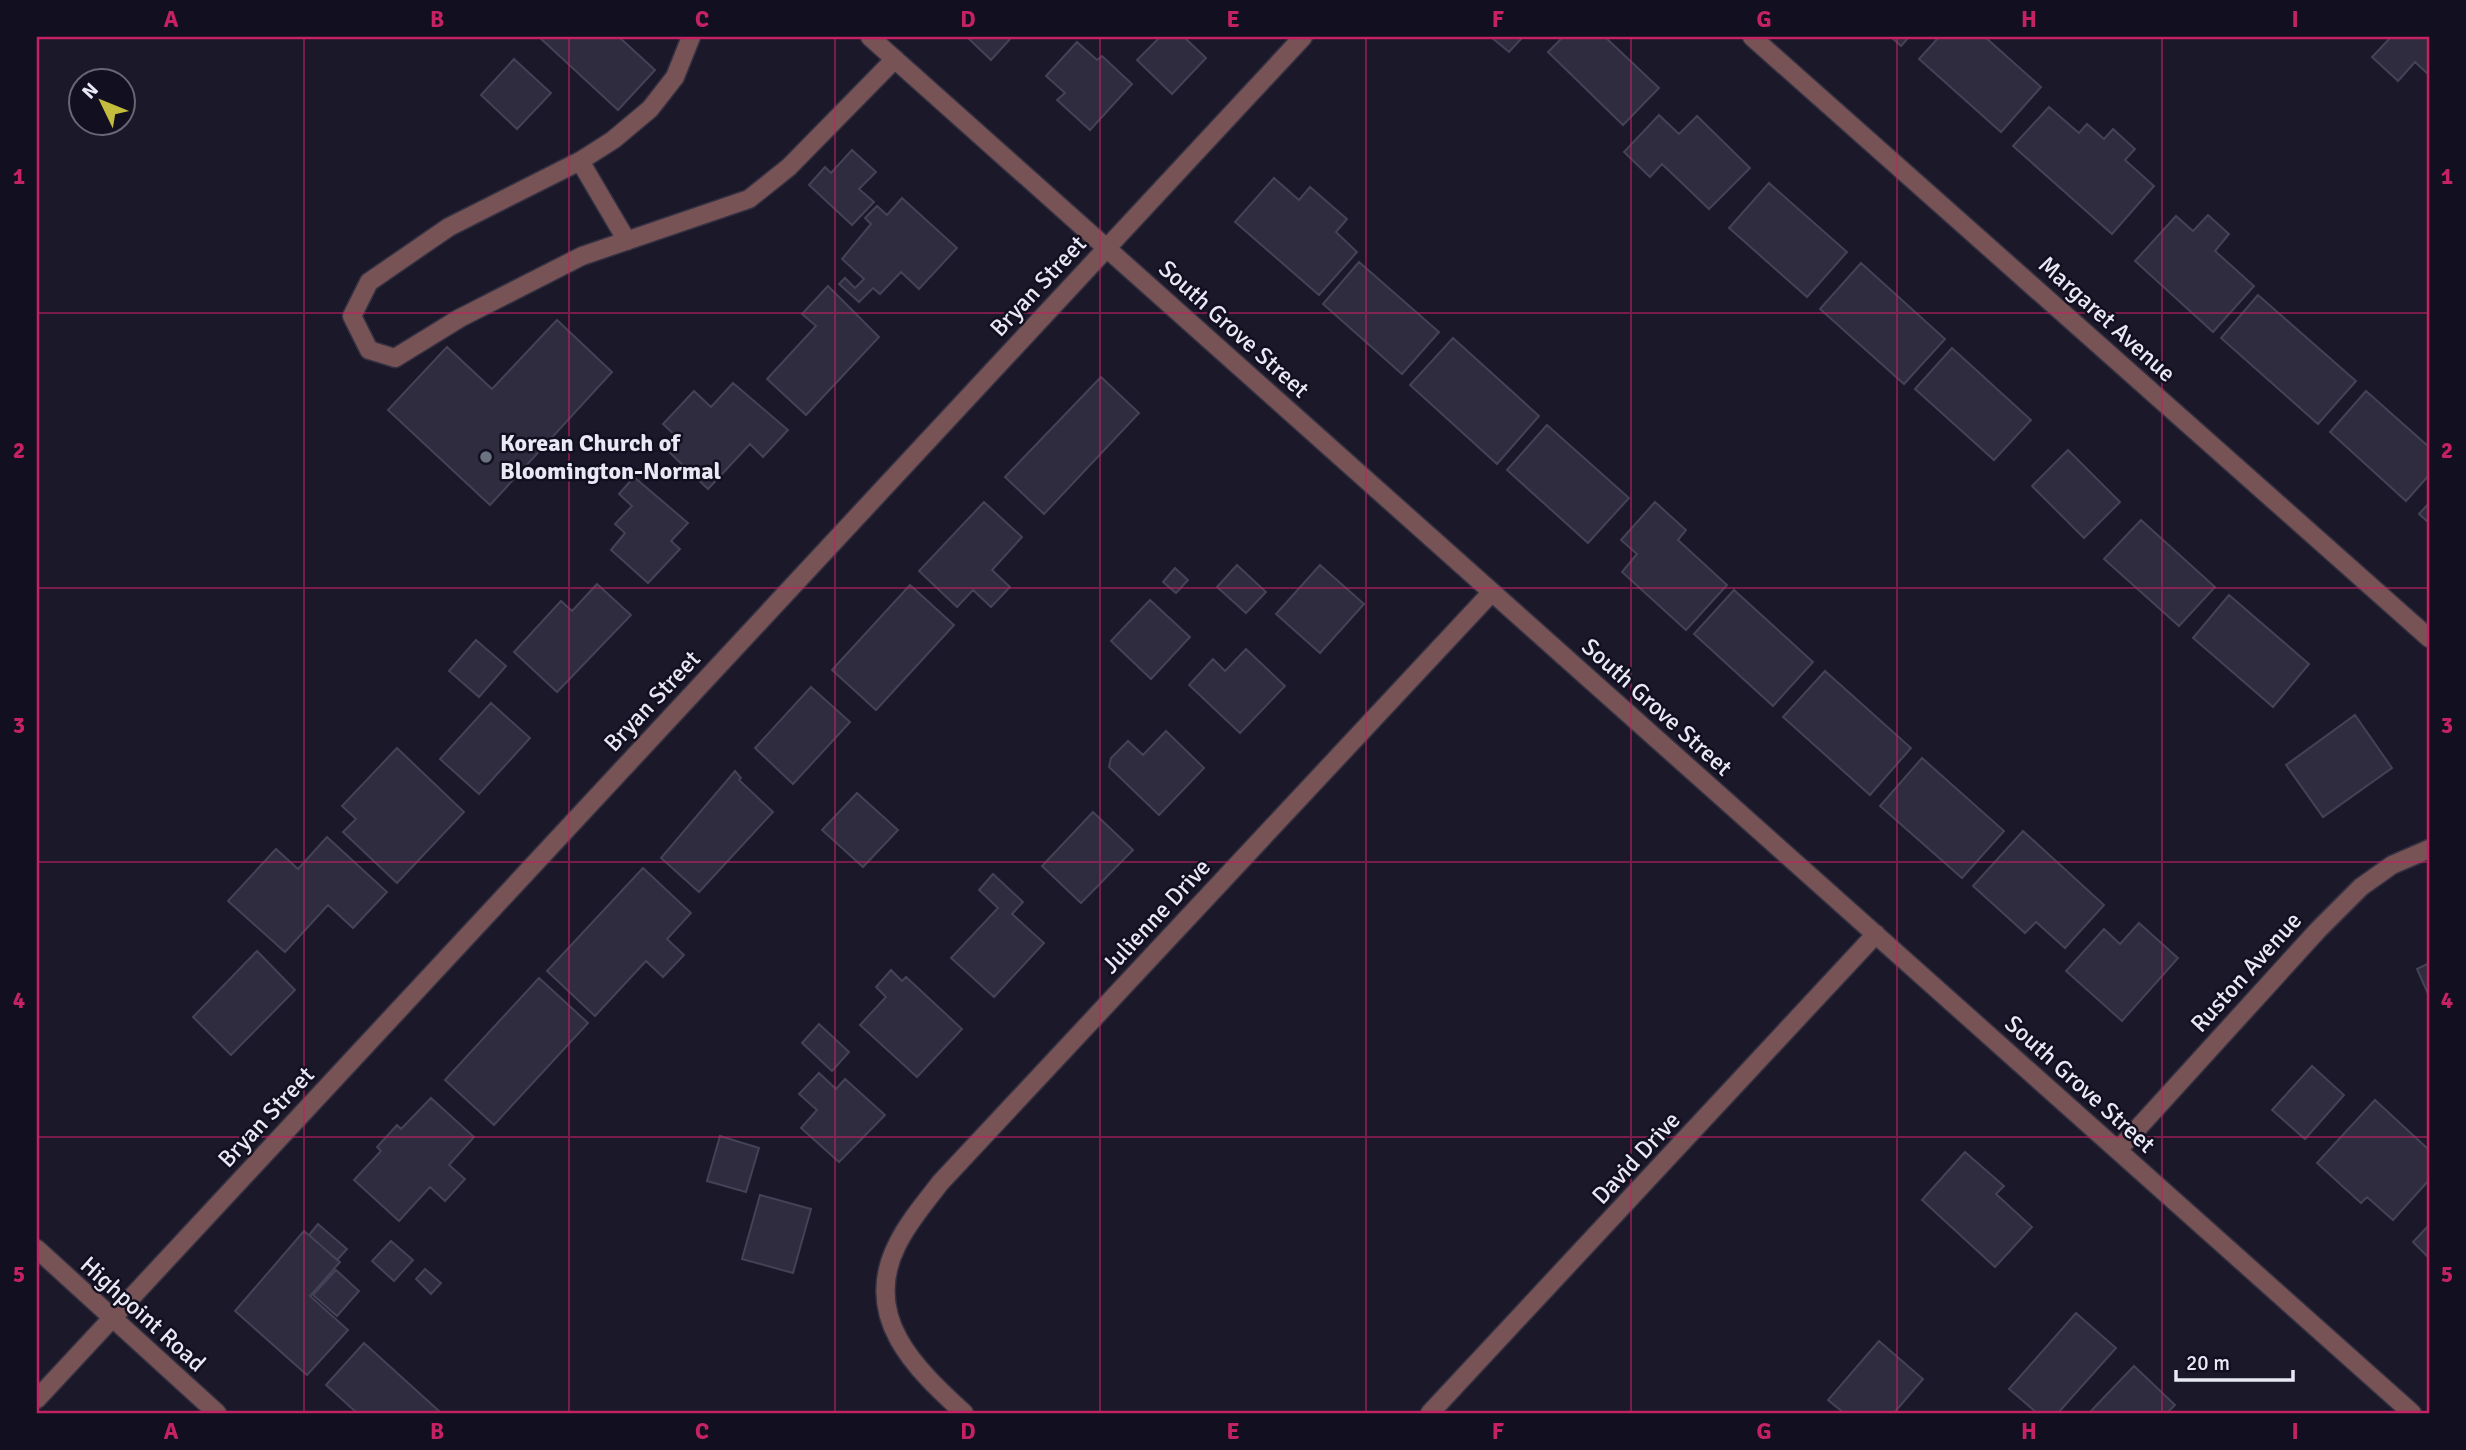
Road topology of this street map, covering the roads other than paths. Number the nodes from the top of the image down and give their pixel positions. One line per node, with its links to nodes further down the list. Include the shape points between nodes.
1 (691, 37): 6 (street, via 675,78 650,108)
2 (870, 37): 5 (street, South Grove Street)
3 (1303, 37): 8 (street, Bryan Street)
4 (1752, 37): 10 (street, Margaret Avenue)
5 (895, 59): 7 (street, via 789,167 749,199); 8 (street, South Grove Street)
6 (580, 161): 7 (street); 7 (street, via 449,228 369,282 352,316 369,350 395,358 460,318 582,256)
7 (626, 241)
8 (1107, 248): 9 (street, South Grove Street); 15 (street, Bryan Street)
9 (1492, 592): 12 (street, South Grove Street); 18 (street, Julienne Drive, via 940,1184 896,1247 886,1291 896,1338 920,1372)
10 (2429, 638)
11 (2429, 849): 13 (street, Ruston Avenue, via 2392,865 2361,887)
12 (1876, 934): 13 (street, South Grove Street); 19 (street, David Drive)
13 (2118, 1150): 20 (street, South Grove Street)
14 (37, 1249): 15 (street, Highpoint Road)
15 (111, 1319): 16 (street, Bryan Street); 17 (street, Highpoint Road)
16 (37, 1399)
17 (217, 1413)
18 (964, 1413)
19 (1430, 1413)
20 (2412, 1413)

